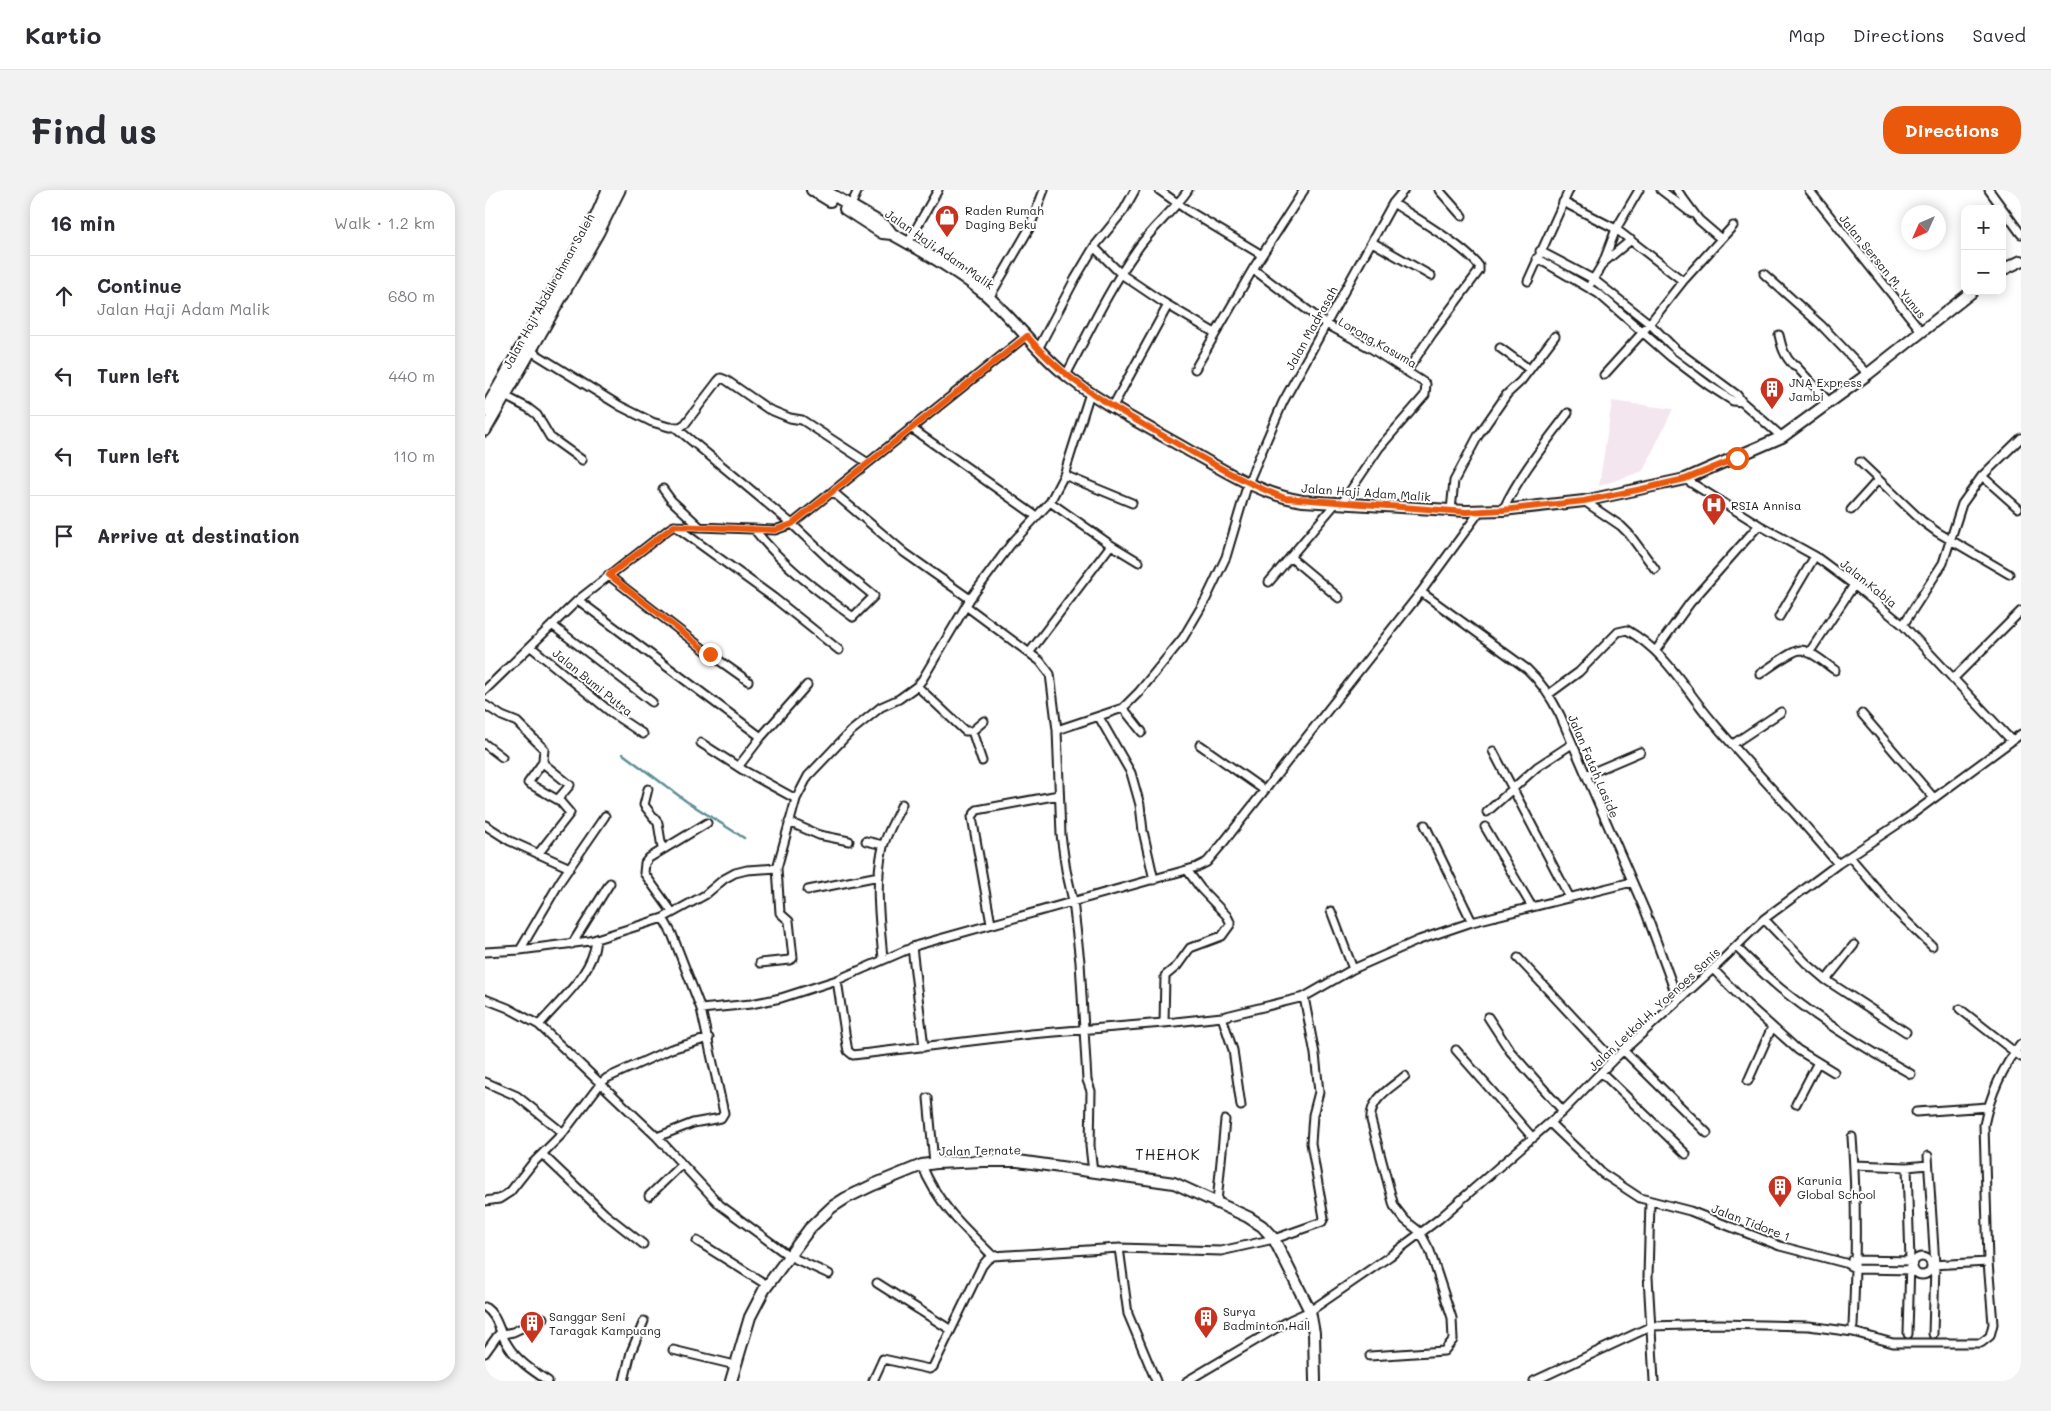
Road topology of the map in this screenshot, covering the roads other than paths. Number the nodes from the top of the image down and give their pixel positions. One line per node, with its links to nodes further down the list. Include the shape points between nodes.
1 (608, 190): 75 (main road, Jalan Haji Abdulrahman Saleh, via 595,220)
2 (619, 190): 62 (main road, Jalan Haji Abdulrahman Saleh)
3 (812, 190): 28 (main road, via 882,233)
4 (824, 190): 23 (main road, Jalan Haji Adam Malik)
5 (858, 190): 23 (street)
6 (938, 190): 33 (street)
7 (1044, 190): 49 (street, via 1029,229)
8 (1135, 190): 34 (street, via 1125,210)
9 (1159, 190): 22 (street)
10 (1188, 190): 22 (street)
11 (1304, 190): 35 (street)
12 (1405, 190): 21 (street, Jalan Madrasah)
13 (1439, 190): 24 (street)
14 (1569, 190): 20 (street)
15 (1639, 190): 27 (street)
16 (1661, 190): 25 (street)
17 (1677, 190): 25 (street)
18 (1809, 190): 53 (street, Jalan Sersan M. Yunus)
19 (1989, 190): 29 (street)
20 (1563, 202): 27 (street); 36 (street)
21 (1393, 203): 32 (street, Jalan Madrasah); 66 (street, via 1452,243 1479,266 1479,271)
22 (1179, 204): 35 (street); 41 (street, via 1155,226)
23 (851, 205): 28 (main road, Jalan Haji Adam Malik, via 886,226)
24 (1462, 216)
25 (1699, 220): 30 (street)
26 (1733, 226): 30 (street)
27 (1616, 229): 31 (street); 38 (street)
28 (892, 234): 33 (main road, Jalan Haji Adam Malik)
29 (2021, 234)
30 (1721, 239): 46 (street)
31 (1631, 240): 38 (street); 46 (street)
32 (1372, 242): 43 (street); 51 (street, Jalan Madrasah)
33 (908, 243): 49 (main road, Jalan Haji Adam Malik)
34 (1095, 247): 41 (street); 60 (street)
35 (1262, 255): 40 (street)
36 (1539, 255): 44 (street); 45 (street); 47 (street)
37 (2021, 261): 39 (main road)
38 (1603, 263): 44 (street)
39 (2006, 268)
40 (1253, 269): 51 (street, Lorong Kasuma); 54 (street)
41 (1121, 274): 50 (street); 68 (street)
42 (1764, 274): 67 (street, via 1821,325)
43 (1431, 276)
44 (1593, 279): 47 (street); 52 (street)
45 (1528, 281)
46 (1683, 281): 52 (street)
47 (1588, 286): 55 (street)
48 (1968, 295): 53 (main road, Jalan Haji Adam Malik)
49 (989, 298): 57 (main road, Jalan Haji Adam Malik)
50 (1168, 305): 54 (street); 74 (street)
51 (1326, 324): 66 (street, Lorong Kasuma); 89 (street, Jalan Madrasah, via 1283,402)
52 (1650, 324): 55 (street); 61 (street)
53 (1922, 332): 67 (main road, Jalan Haji Adam Malik)
54 (1215, 333): 64 (street)
55 (1642, 333): 63 (street); 69 (street)
56 (1779, 335): 73 (street, via 1786,358)
57 (1027, 336): 60 (main road, Jalan Haji Adam Malik); 78 (street)
58 (1555, 336): 65 (street)
59 (1500, 348): 65 (street)
60 (1038, 350): 68 (main road, Jalan Haji Adam Malik)
61 (1676, 350): 63 (street); 72 (street)
62 (531, 351): 71 (main road, Jalan Haji Abdulrahman Saleh); 77 (street, via 619,406 661,426)
63 (1671, 357): 72 (street, via 1733,401)
64 (1195, 369)
65 (1529, 370): 97 (street, via 1477,436 1454,482)
66 (1407, 371): 95 (street, Lorong Kasuma, via 1426,384 1427,391 1379,448)
67 (1868, 374): 73 (main road, Jalan Haji Adam Malik)
68 (1066, 375): 70 (main road, Jalan Haji Adam Malik)
69 (1604, 376)
70 (1091, 393): 74 (main road, Jalan Haji Adam Malik); 85 (street)
71 (505, 396): 79 (main road, Jalan Haji Abdulrahman Saleh); 82 (street, via 537,415 550,437)
72 (1742, 402): 80 (street)
73 (1830, 403): 80 (main road, Jalan Haji Adam Malik)
74 (1113, 406): 89 (main road, Jalan Haji Adam Malik)
75 (485, 411)
76 (1568, 413): 98 (street, via 1531,461)
77 (675, 428): 84 (street, via 685,424 721,378 768,409 802,420); 102 (street)
78 (911, 428): 84 (street); 101 (street)
79 (485, 430)
80 (1782, 437): 87 (main road, Jalan Haji Adam Malik)
81 (2021, 438): 86 (street)
82 (582, 460)
83 (1860, 462): 88 (street)
84 (868, 463): 91 (street)
85 (1064, 475): 93 (street); 94 (street)
86 (1982, 476): 96 (street); 107 (street, via 1962,504)
87 (1685, 479): 92 (main road, Jalan Haji Adam Malik); 103 (street, Jalan Kabia)
88 (1879, 480): 99 (street); 107 (street, via 1921,521)
89 (1248, 483): 95 (main road, Jalan Haji Adam Malik, via 1285,498); 140 (street, Jalan Madrasah, via 1226,557 1206,598 1183,638)
90 (663, 489): 105 (street)
91 (833, 492): 102 (street); 120 (street)
92 (1584, 501): 98 (main road, Jalan Haji Adam Malik); 112 (street, via 1621,526)
93 (1049, 502): 101 (street); 108 (street)
94 (1132, 503)
95 (1339, 503): 97 (main road, Jalan Haji Adam Malik); 110 (street, Lorong Kasuma)
96 (2018, 508)
97 (1451, 510): 100 (main road, Jalan Haji Adam Malik)
98 (1503, 510): 100 (main road, Jalan Haji Adam Malik)
99 (1851, 510)
100 (1479, 512): 117 (street)
101 (1037, 516): 120 (street, via 1011,544)
102 (792, 524): 106 (street, via 775,530); 106 (street, via 874,596 853,617 797,576)
103 (1759, 525): 109 (street, Jalan Kabia); 127 (street, via 1690,603)
104 (674, 526): 105 (street); 114 (street); 126 (street, via 774,598)
105 (700, 527): 106 (street)
106 (754, 529)
107 (1951, 540): 113 (street); 124 (street, via 1943,563)
108 (1111, 545): 111 (street); 128 (street)
109 (1815, 556): 116 (street, Jalan Kabia); 122 (street)
110 (1290, 557): 115 (street, Lorong Kasuma); 118 (street)
111 (1139, 562)
112 (1655, 569)
113 (2009, 574)
114 (609, 575): 119 (street); 133 (street)
115 (1269, 582)
116 (1853, 585): 124 (street, Jalan Kabia); 129 (street)
117 (1421, 592): 137 (street, Jalan Fatah Laside, via 1527,669); 166 (street)
118 (1339, 598)
119 (578, 600): 123 (street); 150 (street)
120 (968, 603): 128 (street); 135 (street)
121 (2021, 610): 132 (street)
122 (1779, 617)
123 (553, 625): 125 (street); 138 (street)
124 (1903, 625): 132 (street, Jalan Kabia)
125 (531, 647): 136 (street); 148 (street, Jalan Bumi Putra, via 613,714)
126 (839, 650)
127 (1656, 650): 137 (street, via 1635,634 1623,630 1579,672); 155 (street)
128 (1029, 652): 145 (street, via 1050,674)
129 (1809, 653): 130 (street); 131 (street, via 1794,651)
130 (1835, 670)
131 (1760, 674)
132 (1953, 679): 151 (street, Jalan Kabia)
133 (749, 681)
134 (807, 685): 150 (street)
135 (917, 686): 146 (street, via 959,727); 169 (street, via 850,732 809,776)
136 (485, 690)
137 (1549, 694): 154 (street, Jalan Fatah Laside)
138 (653, 702)
139 (485, 705): 161 (street, via 517,722 544,750)
140 (1123, 708): 143 (street); 147 (street)
141 (1781, 712): 155 (street)
142 (1862, 714): 168 (street)
143 (1099, 717): 145 (street); 190 (street, via 1131,773)
144 (984, 721): 146 (street)
145 (1057, 730): 167 (street)
146 (972, 731): 160 (street)
147 (1142, 732)
148 (643, 734)
149 (2021, 734): 151 (street, Jalan Letkol H. Yoenoes Sanis)
150 (761, 737): 162 (street)
151 (2011, 740): 168 (street, Jalan Letkol H. Yoenoes Sanis)
152 (701, 743): 162 (street)
153 (485, 744): 159 (street)
154 (1572, 744): 163 (street, Jalan Fatah Laside); 164 (street)
155 (1733, 744): 185 (street)
156 (1200, 745): 166 (street)
157 (1493, 751): 164 (street)
158 (1640, 752): 163 (street)
159 (502, 757)
160 (982, 761)
161 (543, 762): 170 (street, via 570,785); 170 (street, via 528,783)
162 (739, 767): 169 (street)
163 (1586, 775): 191 (street, Jalan Fatah Laside)
164 (1513, 787): 172 (street); 194 (street)
165 (648, 789): 182 (street, via 644,805 658,823)
166 (1265, 790): 188 (street, via 1207,862)
167 (1059, 796): 195 (street, via 1066,870); 202 (street, via 974,813)
168 (1933, 798): 184 (street, Jalan Letkol H. Yoenoes Sanis)
169 (796, 799): 174 (street)
170 (558, 800): 183 (street, via 571,813)
171 (902, 804): 181 (street)
172 (1487, 812)
173 (605, 816): 186 (street)
174 (789, 822): 179 (street); 187 (street)
175 (707, 823): 182 (street)
176 (485, 825): 183 (street)
177 (1425, 825): 201 (street)
178 (1485, 827): 196 (street)
179 (849, 841)
180 (866, 841): 181 (street)
181 (883, 845): 189 (street)
182 (662, 848): 198 (street, via 645,863 644,873)
183 (537, 854): 186 (street)
184 (1850, 857): 185 (street, Jalan Letkol H. Yoenoes Sanis); 206 (street)
185 (1838, 864): 200 (street, Jalan Letkol H. Yoenoes Sanis)
186 (570, 868): 209 (street)
187 (777, 868): 198 (street, via 735,873 705,895); 213 (street, via 779,913 789,922 793,958)
188 (1187, 870): 190 (street); 225 (street, via 1227,916 1230,925 1222,936 1194,946 1167,973)
189 (879, 876): 193 (street); 212 (street)
190 (1154, 880): 195 (street)
191 (1632, 882): 194 (street); 220 (street, Jalan Fatah Laside)
192 (610, 883): 204 (street)
193 (808, 890)
194 (1570, 898): 196 (street)
195 (1073, 901): 202 (street); 228 (street)
196 (1532, 907): 201 (street)
197 (1331, 911): 214 (street)
198 (672, 912): 199 (street)
199 (663, 918): 203 (street); 221 (street)
200 (1764, 919): 208 (street, Jalan Letkol H. Yoenoes Sanis); 217 (street, via 1805,963)
201 (1472, 922): 214 (street, via 1419,940)
202 (991, 924): 207 (street)
203 (596, 940): 204 (street); 226 (street, via 589,965)
204 (572, 944): 209 (street)
205 (1854, 945): 217 (street)
206 (1932, 946)
207 (912, 947): 212 (street); 232 (street)
208 (1737, 947): 215 (street, Jalan Letkol H. Yoenoes Sanis); 240 (street, via 1779,988 1817,1016)
209 (520, 950): 210 (street)
210 (485, 952)
211 (1518, 958): 236 (street)
212 (883, 959): 216 (street)
213 (760, 963)
214 (1353, 969): 218 (street)
215 (1713, 969): 220 (street, Jalan Letkol H. Yoenoes Sanis); 227 (street)
216 (837, 980): 221 (street, via 781,998); 232 (street, via 850,1053)
217 (1826, 980): 229 (street)
218 (1304, 996): 223 (street); 273 (street, via 1319,1092 1311,1144 1324,1218 1319,1224)
219 (485, 999): 226 (street)
220 (1678, 1000): 234 (street, Jalan Letkol H. Yoenoes Sanis)
221 (701, 1009): 230 (street)
222 (1960, 1009): 235 (street)
223 (1221, 1017): 225 (street); 247 (street, via 1235,1059)
224 (1488, 1017): 249 (street, via 1510,1051)
225 (1164, 1023): 228 (street)
226 (539, 1025): 244 (street)
227 (1772, 1026): 237 (street, via 1798,1050); 242 (street)
228 (1085, 1030): 232 (street); 267 (street, via 1087,1080 1091,1091)
229 (1906, 1032)
230 (709, 1038): 244 (street, via 671,1049); 255 (street, via 723,1116)
231 (2021, 1044): 235 (street)
232 (924, 1047)
233 (1456, 1050): 256 (street)
234 (1624, 1051): 236 (street, Jalan Letkol H. Yoenoes Sanis); 254 (street)
235 (2018, 1054): 248 (street, via 1995,1086)
236 (1613, 1060): 239 (street, Jalan Letkol H. Yoenoes Sanis)
237 (1818, 1062): 238 (street); 246 (street)
238 (1834, 1072)
239 (1602, 1073): 249 (street, Jalan Letkol H. Yoenoes Sanis); 259 (street)
240 (1911, 1074)
241 (1405, 1076): 272 (street, via 1373,1103 1370,1111 1394,1206)
242 (1748, 1081)
243 (485, 1082): 253 (street, via 517,1096)
244 (601, 1083): 253 (street); 255 (street)
245 (928, 1098): 261 (street)
246 (1796, 1104)
247 (1241, 1106)
248 (1988, 1106): 250 (street); 281 (street, via 1984,1125)
249 (1563, 1112): 252 (street, Jalan Letkol H. Yoenoes Sanis)
250 (1916, 1112)
251 (1225, 1120): 271 (street)
252 (1550, 1123): 256 (street, Jalan Letkol H. Yoenoes Sanis); 270 (street, Jalan Tidore 1, via 1602,1173 1627,1192)
253 (563, 1133): 258 (street)
254 (1707, 1133)
255 (657, 1137): 262 (street)
256 (1533, 1138): 272 (street, Jalan Letkol H. Yoenoes Sanis, via 1439,1220)
257 (1852, 1138): 264 (street)
258 (542, 1154): 269 (street, via 510,1192 499,1199); 275 (street, via 605,1214)
259 (1686, 1154)
260 (1928, 1156): 265 (street)
261 (934, 1163): 263 (main road, Jalan Ternate); 267 (main road, Jalan Ternate, via 1018,1161)
262 (681, 1165): 268 (street); 277 (street, via 720,1205)
263 (922, 1165): 277 (main road, Jalan Ternate, via 832,1207 810,1228); 278 (street, via 937,1196)
264 (1854, 1165): 266 (street); 279 (street)
265 (1928, 1165): 266 (street); 283 (street)
266 (1907, 1167): 280 (street)
267 (1093, 1172): 271 (main road, Jalan Ternate, via 1174,1183)
268 (649, 1196)
269 (485, 1201)
270 (1650, 1201): 282 (street, Jalan Tidore 1, via 1690,1211 1780,1246); 293 (street, via 1648,1277)
271 (1217, 1202): 273 (main road, Jalan Ternate, via 1249,1217)
272 (1420, 1232): 290 (street, Jalan Letkol H. Yoenoes Sanis); 301 (street, via 1438,1271 1452,1318 1453,1340 1444,1351)
273 (1274, 1239): 276 (street, via 1221,1251); 290 (main road, Jalan Ternate)
274 (697, 1241): 288 (street)
275 (643, 1244)
276 (1119, 1248): 278 (street); 307 (street, via 1128,1314)
277 (789, 1256): 286 (street); 288 (main road, Jalan Ternate)
278 (993, 1256): 295 (street, via 982,1266)
279 (1855, 1258): 280 (street); 282 (street); 284 (street)
280 (1912, 1261): 283 (street, via 1924,1257); 285 (street)
281 (1988, 1262): 283 (street); 293 (street, via 1993,1324 1990,1336 1981,1343 1893,1343 1853,1332 1809,1326)
282 (1845, 1263): 284 (street, Jalan Tidore 1)
283 (1933, 1265): 285 (street, via 1926,1274 1919,1275); 298 (street)
284 (1856, 1269): 285 (street); 294 (street)
285 (1912, 1270): 297 (street)
286 (829, 1274)
287 (877, 1283): 295 (street)
288 (767, 1285): 302 (main road, Jalan Ternate, via 750,1317)
289 (485, 1307): 296 (street, via 497,1320)
290 (1310, 1311): 308 (street, Jalan Letkol H. Yoenoes Sanis); 309 (main road, Jalan Ternate)
291 (543, 1318): 296 (street)
292 (644, 1321): 304 (street, via 631,1352)
293 (1652, 1326): 310 (street); 311 (street)
294 (1853, 1326)
295 (951, 1330): 306 (street, via 931,1368 885,1358 881,1360)
296 (502, 1334): 300 (street, via 496,1336); 303 (street, via 513,1352)
297 (1908, 1334)
298 (1933, 1334)
299 (673, 1350): 302 (street)
300 (485, 1353)
301 (1370, 1356)
302 (735, 1365): 305 (main road, Jalan Ternate)
303 (548, 1381)
304 (624, 1381)
305 (731, 1381)
306 (873, 1381)
307 (1156, 1381)
308 (1187, 1381)
309 (1315, 1381)
310 (1534, 1381)
311 (1654, 1381)

